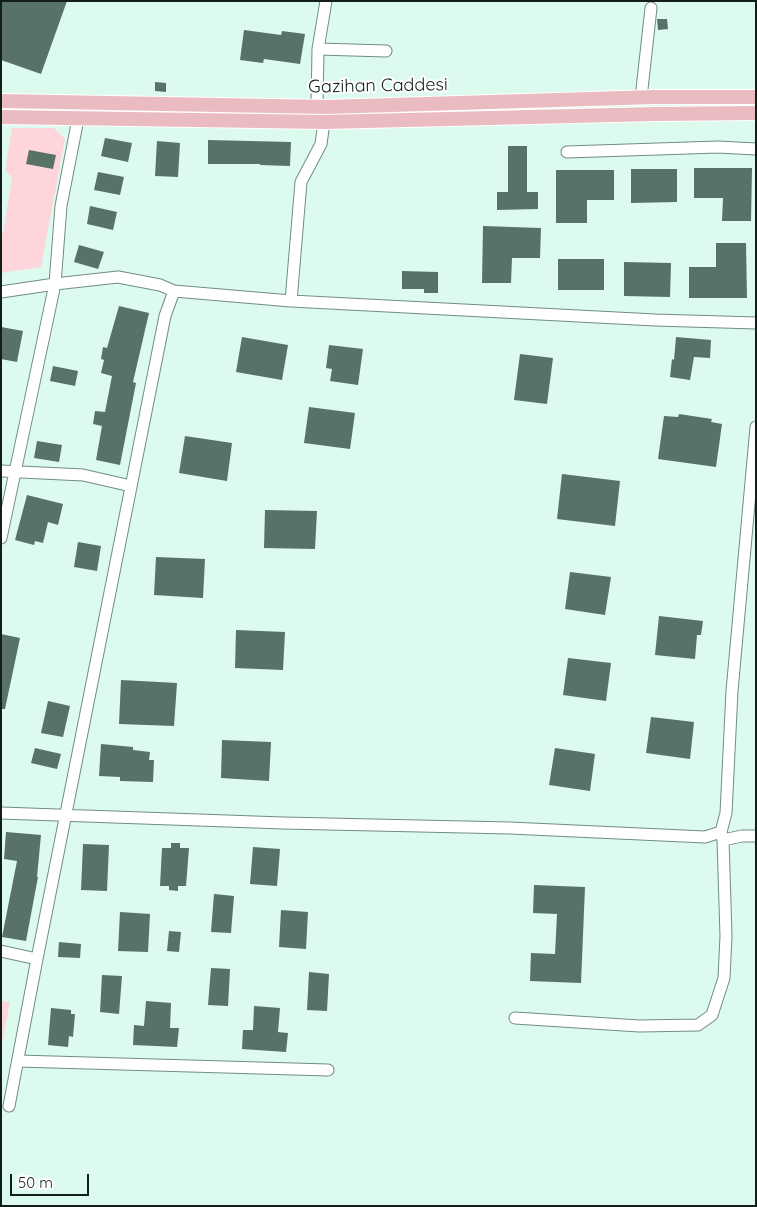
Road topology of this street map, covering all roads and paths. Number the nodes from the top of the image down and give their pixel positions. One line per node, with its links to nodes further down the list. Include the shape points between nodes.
1 (326, 1): 3 (street)
2 (651, 8): 6 (street)
3 (318, 49): 4 (street); 8 (street)
4 (386, 51)
5 (756, 97): 6 (main road, Gazihan Caddesi)
6 (641, 98): 8 (main road, Gazihan Caddesi)
7 (1, 101): 8 (main road, Gazihan Caddesi)
8 (317, 107)
9 (756, 114): 12 (main road, Gazihan Caddesi)
10 (78, 119): 11 (main road, Gazihan Caddesi); 12 (main road, Gazihan Caddesi); 15 (street, via 61,206)
11 (2, 120)
12 (324, 122): 18 (street, via 321,144 301,182)
13 (756, 149): 14 (street)
14 (567, 152)
15 (56, 284): 16 (street, via 126,278); 17 (street); 22 (street)
16 (174, 291): 18 (street); 23 (street, via 165,316)
17 (1, 292)
18 (290, 301): 19 (street)
19 (756, 323)
20 (756, 428): 25 (street)
21 (1, 472): 22 (street)
22 (14, 472): 23 (street, via 83,476); 24 (street)
23 (131, 486): 28 (street)
24 (1, 538)
25 (743, 566): 26 (street); 29 (street)
26 (756, 567)
27 (1, 813): 28 (street)
28 (65, 815): 29 (street, via 510,828 705,838); 32 (street)
29 (722, 836): 30 (street); 33 (street, via 726,936 724,978 712,1015 698,1025 639,1026)
30 (756, 836)
31 (1, 951): 32 (street)
32 (37, 959): 34 (street)
33 (515, 1018)
34 (18, 1061): 35 (street); 36 (street)
35 (328, 1070)
36 (9, 1106)

